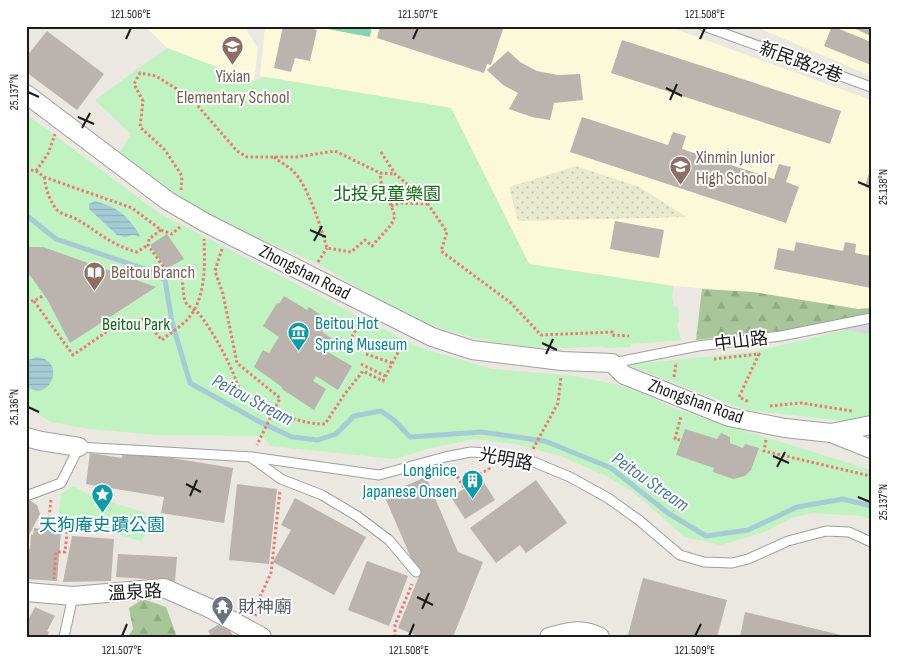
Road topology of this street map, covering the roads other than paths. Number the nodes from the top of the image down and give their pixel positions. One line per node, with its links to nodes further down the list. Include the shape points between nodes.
1 (704, 26): 2 (lane, 新民路22巷)
2 (871, 87)
3 (26, 94): 5 (street, Zhongshan Road, via 168,201 432,337 472,350 562,361)
4 (871, 318): 5 (lane, 中山路)
5 (612, 363): 7 (street, Zhongshan Road, via 624,375 729,417)
6 (870, 425): 7 (street)
7 (831, 433): 10 (street, Zhongshan Road)
8 (26, 436): 9 (street, via 41,442)
9 (79, 447): 11 (lane, 光明路); 12 (lane, via 61,483)
10 (871, 448)
11 (252, 457): 13 (lane, 光明路, via 379,475 470,452 529,460 608,498 680,555 704,562 732,563 748,559 788,541 826,531 849,532); 14 (lane, via 281,479 322,495 357,516 389,540)
12 (26, 496)
13 (871, 542)
14 (416, 572)
15 (26, 592): 16 (street, 溫泉路)
16 (73, 596): 17 (lane); 18 (street, 溫泉路, via 164,588)
17 (64, 637)
18 (262, 637)
19 (549, 637): 20 (street, via 573,630 589,631)
20 (600, 637)

